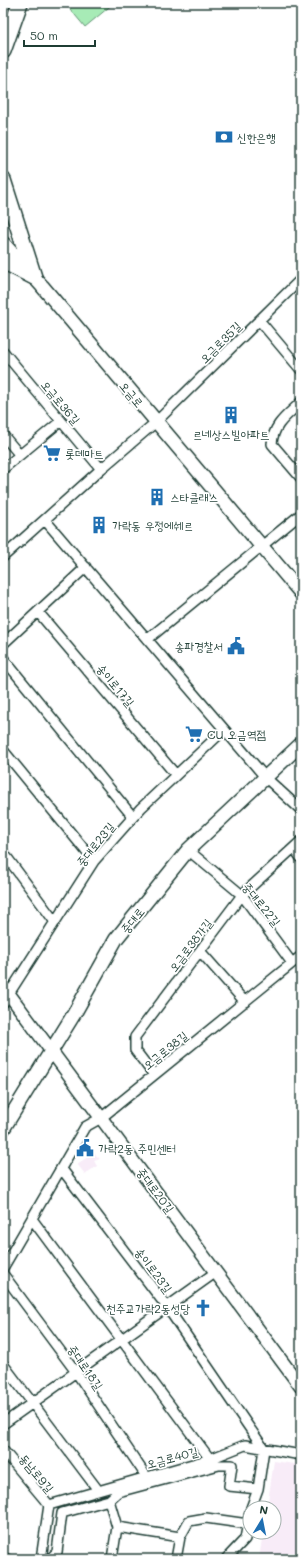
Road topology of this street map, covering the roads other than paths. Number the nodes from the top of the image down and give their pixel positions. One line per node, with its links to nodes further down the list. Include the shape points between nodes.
1 (20, 3): 2 (main road)
2 (3, 51)
3 (3, 180): 6 (main road)
4 (3, 243): 6 (main road, 오금로)
5 (3, 261): 6 (main road)
6 (34, 277): 13 (main road, 오금로)
7 (301, 279): 8 (street, 오금로35길)
8 (259, 320): 10 (street); 13 (street, 오금로35길)
9 (3, 351): 12 (street, 오금로36길)
10 (301, 370)
11 (301, 402): 18 (street, via 272,432 272,444)
12 (61, 421): 15 (street); 17 (street, 오금로36길)
13 (156, 422): 17 (street); 21 (main road, 오금로)
14 (3, 435): 15 (street)
15 (19, 454): 16 (street)
16 (3, 469)
17 (101, 469): 20 (street)
18 (301, 478)
19 (301, 514): 21 (street)
20 (45, 520): 22 (street); 23 (street)
21 (261, 546): 24 (main road, 오금로); 26 (street)
22 (3, 557)
23 (86, 567): 25 (street); 26 (street)
24 (301, 593)
25 (38, 612): 27 (street); 32 (street, 송이로17길)
26 (148, 639): 29 (street)
27 (3, 644)
28 (3, 658): 35 (street)
29 (224, 730): 32 (street, 중대로23길); 33 (street)
30 (301, 744): 33 (main road, 중대로)
31 (3, 750): 41 (street)
32 (176, 775): 35 (street, 중대로23길)
33 (265, 777): 34 (street); 38 (main road, 중대로)
34 (301, 810)
35 (133, 817): 41 (street, 중대로23길)
36 (301, 841): 37 (street, 오금로38가길)
37 (294, 848): 40 (street); 42 (street, 오금로38가길)
38 (188, 850): 42 (street, 중대로22길); 49 (main road, 중대로, via 116,939)
39 (3, 852): 43 (street)
40 (301, 858)
41 (94, 861): 43 (street, 중대로23길)
42 (242, 895): 44 (street, 오금로38가길); 46 (street, 중대로22길)
43 (55, 922): 47 (street, 중대로23길)
44 (200, 951): 48 (street); 50 (street, 오금로38가길, via 135,1037 135,1050)
45 (301, 956): 46 (street, 오금로38길)
46 (292, 963): 48 (street, 오금로38길)
47 (5, 994): 49 (street, 중대로20길)
48 (244, 1002): 50 (street, 오금로38길)
49 (52, 1050): 51 (street, 중대로20길); 52 (main road, 중대로)
50 (154, 1075): 51 (street, 오금로38길)
51 (101, 1118): 53 (street, via 85,1127); 56 (street, 중대로20길)
52 (3, 1129)
53 (61, 1168): 54 (street); 58 (street, 송이로23길)
54 (32, 1219): 55 (street); 59 (street)
55 (3, 1268)
56 (216, 1272): 58 (street); 62 (street, 중대로20길)
57 (3, 1274): 61 (street, 중대로18길)
58 (167, 1307): 59 (street); 65 (street, 송이로23길)
59 (121, 1340): 61 (street); 68 (street)
60 (3, 1364): 63 (street)
61 (76, 1372): 63 (street); 69 (street, 중대로18길)
62 (301, 1387)
63 (32, 1403): 64 (street); 71 (street)
64 (3, 1424)
65 (264, 1449): 67 (street, 오금로40길); 68 (street, 오금로40길, via 245,1445); 70 (street)
66 (3, 1450): 74 (street, 동남로9길)
67 (301, 1455)
68 (210, 1459): 69 (street, 오금로40길)
69 (146, 1476): 71 (street, 오금로40길)
70 (258, 1489): 72 (street, via 229,1486 232,1465 219,1465 118,1492); 73 (street)
71 (98, 1490): 74 (street, 오금로40길)
72 (109, 1500): 76 (street); 82 (street, via 62,1513 57,1552)
73 (254, 1500)
74 (48, 1505): 81 (street, 동남로9길)
75 (242, 1523): 77 (street, via 206,1518 189,1521)
76 (117, 1527): 77 (street); 83 (street)
77 (180, 1537): 84 (street)
78 (244, 1540): 85 (street)
79 (3, 1558): 80 (street)
80 (7, 1559)
81 (41, 1559)
82 (50, 1559)
83 (112, 1559)
84 (176, 1559)
85 (226, 1559)

